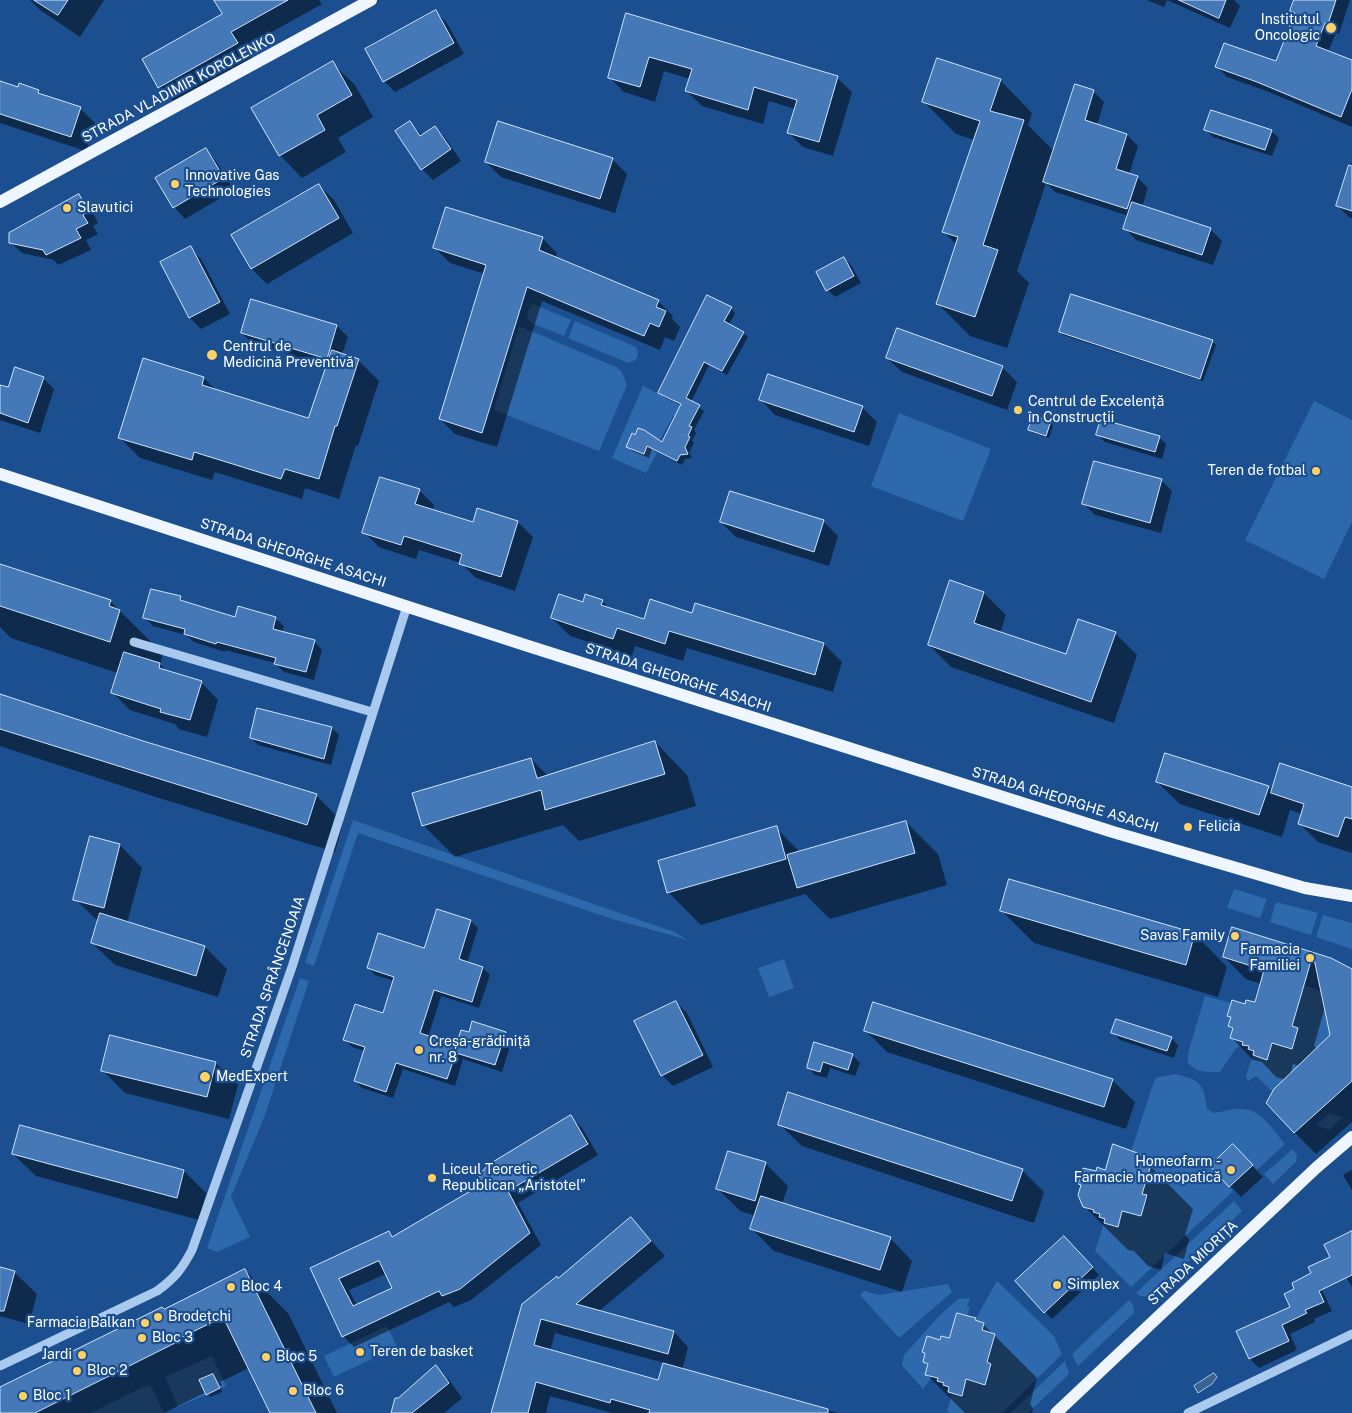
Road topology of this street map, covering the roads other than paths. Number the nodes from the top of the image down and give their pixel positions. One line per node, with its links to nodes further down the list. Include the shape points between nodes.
1 (371, 0): 2 (main road, STRADA VLADIMIR KOROLENKO)
2 (0, 202)
3 (0, 474): 4 (main road, STRADA GHEORGHE ASACHI)
4 (407, 606): 6 (street, STRADA SPRÂNCENOAIA); 7 (main road, STRADA GHEORGHE ASACHI, via 1103,829 1305,888)
5 (134, 642): 6 (street)
6 (372, 712): 10 (street, STRADA SPRÂNCENOAIA, via 292,966 202,1223 183,1267 174,1279 158,1290)
7 (1352, 896)
8 (1352, 1137): 11 (main road, STRADA MIORIȚA)
9 (1352, 1334): 12 (street)
10 (0, 1366)
11 (1056, 1413)
12 (1188, 1413)

